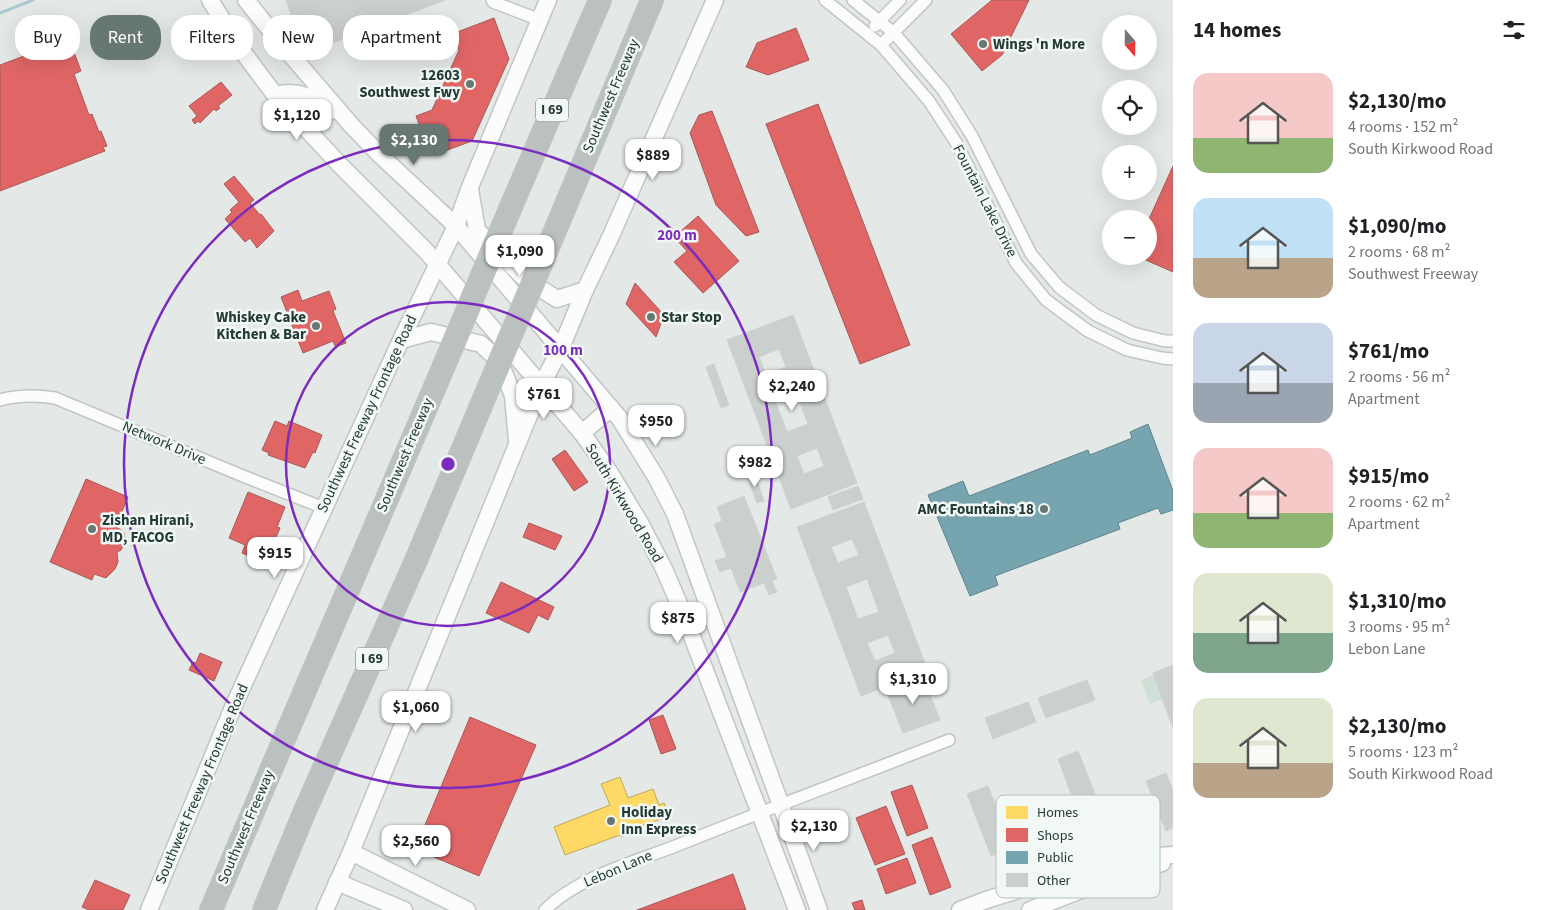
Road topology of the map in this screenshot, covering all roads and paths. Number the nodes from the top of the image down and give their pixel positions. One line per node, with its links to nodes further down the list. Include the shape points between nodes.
1 (210, 0): 13 (main road, South Kirkwood Road)
2 (246, 0): 22 (main road, South Kirkwood Road)
3 (492, 0): 14 (street)
4 (548, 0): 14 (main road, Southwest Freeway Frontage Road)
5 (600, 0): 55 (highway, Southwest Freeway / I 69, bridge)
6 (652, 0): 21 (highway, Southwest Freeway / I 69)
7 (660, 0): 21 (highway)
8 (714, 0): 30 (main road)
9 (825, 0): 17 (street, Fountain Lake Drive)
10 (853, 0): 15 (street, Fountain Lake Drive)
11 (900, 0): 15 (street)
12 (926, 0): 16 (street)
13 (219, 15)
14 (540, 20): 25 (main road, Southwest Freeway Frontage Road)
15 (879, 21): 16 (street, Fountain Lake Drive); 17 (street)
16 (894, 33): 18 (street); 26 (street, Fountain Lake Drive, via 943,90 972,136)
17 (868, 34): 18 (street, Fountain Lake Drive)
18 (881, 45): 27 (street, Fountain Lake Drive, via 929,101 957,144)
19 (253, 52): 22 (main road, via 279,81 298,84)
20 (249, 60): 23 (main road, South Kirkwood Road)
21 (625, 65): 56 (highway, Southwest Freeway / I 69, bridge)
22 (310, 79): 24 (main road, South Kirkwood Road)
23 (275, 95): 24 (main road, via 286,92 305,95 319,102 340,122); 29 (main road, South Kirkwood Road)
24 (352, 126): 28 (main road, South Kirkwood Road)
25 (470, 187): 28 (main road, Southwest Freeway Frontage Road); 30 (main road, via 477,230 524,278 557,299)
26 (1003, 199): 27 (street); 31 (street, Fountain Lake Drive, via 1031,254 1059,287)
27 (987, 207): 32 (street, Fountain Lake Drive, via 1016,263 1046,300)
28 (456, 226): 29 (main road, Southwest Freeway Frontage Road); 35 (main road, South Kirkwood Road)
29 (437, 264): 33 (main road, Southwest Freeway Frontage Road); 37 (main road, South Kirkwood Road)
30 (585, 290): 35 (main road)
31 (1096, 315): 32 (street); 34 (street, Fountain Lake Drive, via 1133,333)
32 (1088, 331): 36 (street, Fountain Lake Drive, via 1127,350)
33 (401, 340): 41 (main road, via 431,332 481,344 500,362 513,396); 42 (main road, Southwest Freeway Frontage Road)
34 (1173, 341)
35 (561, 348): 37 (main road); 39 (main road, South Kirkwood Road)
36 (1173, 359)
37 (541, 386): 40 (main road, South Kirkwood Road); 41 (main road)
38 (0, 400): 42 (street, Network Drive, via 14,396 55,398)
39 (610, 408): 40 (main road); 44 (main road, South Kirkwood Road, via 656,477 675,514)
40 (582, 433): 45 (main road, South Kirkwood Road, via 640,523 664,569)
41 (517, 443): 46 (main road)
42 (324, 508): 54 (main road, Southwest Freeway Frontage Road, via 234,705)
43 (949, 740): 44 (street, Lebon Lane)
44 (780, 804): 45 (street, Lebon Lane); 62 (main road, South Kirkwood Road)
45 (760, 812): 60 (street, Lebon Lane, via 586,881 555,899); 61 (main road, South Kirkwood Road)
46 (351, 852): 51 (main road); 59 (main road)
47 (1173, 855): 48 (main road)
48 (1160, 856)
49 (1173, 859): 50 (main road)
50 (1160, 863)
51 (337, 882): 57 (main road); 58 (main road)
52 (996, 897): 63 (main road)
53 (1061, 898): 64 (main road)
54 (149, 910)
55 (211, 910)
56 (264, 910)
57 (325, 910)
58 (404, 910)
59 (468, 910)
60 (545, 910)
61 (797, 910)
62 (819, 910)
63 (960, 910)
64 (1030, 910)

